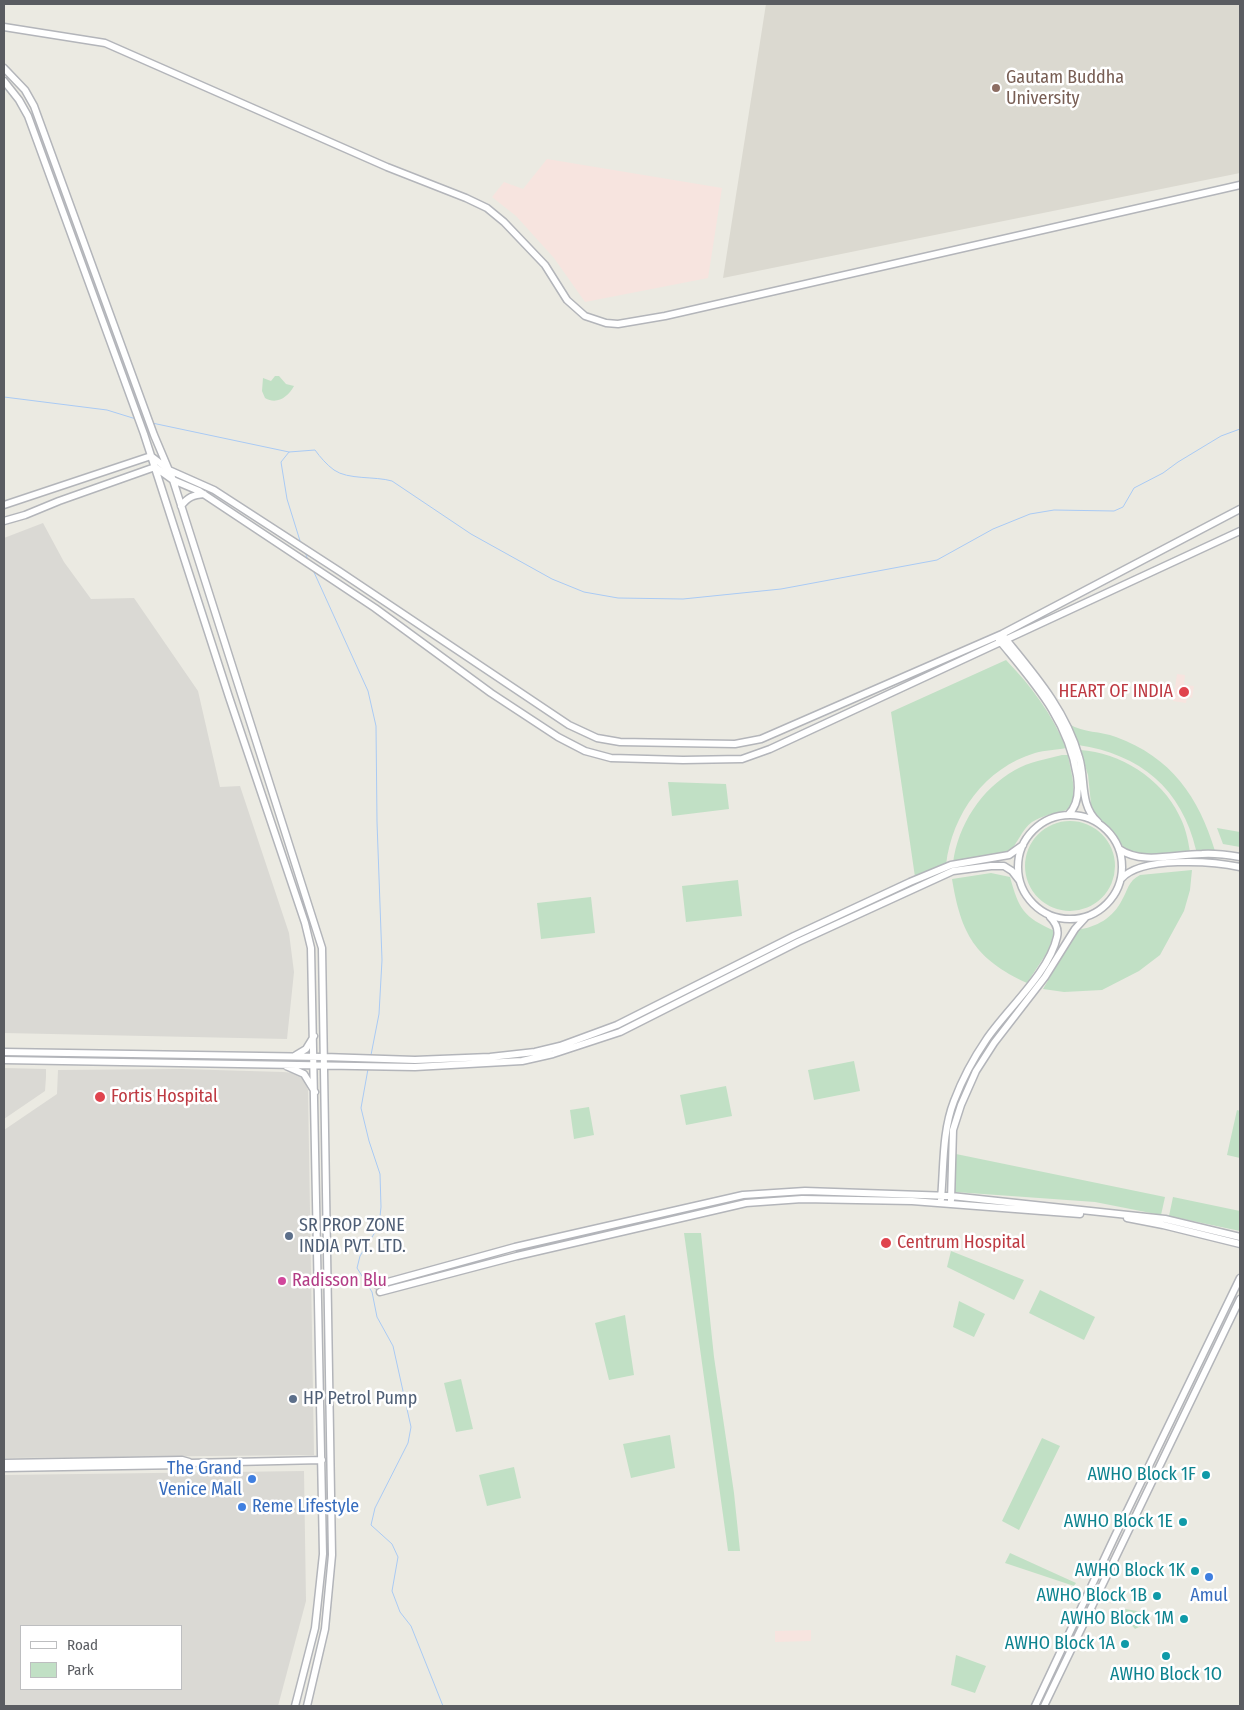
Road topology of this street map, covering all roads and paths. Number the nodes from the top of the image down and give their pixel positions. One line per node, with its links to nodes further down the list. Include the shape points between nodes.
1 (4, 27): 4 (street, via 104,43 473,201 504,222 545,265 567,300 585,316 606,323 665,316)
2 (4, 68): 7 (street, via 25,90 34,106)
3 (4, 81): 5 (street, via 28,116)
4 (1240, 185)
5 (152, 456): 6 (street); 7 (street); 10 (street)
6 (155, 467): 8 (street); 13 (street); 26 (street, via 312,948)
7 (169, 470): 8 (street); 15 (street, via 214,490 569,725 597,738 620,742 735,744 761,738)
8 (173, 480): 9 (street); 11 (street)
9 (204, 494): 11 (street, via 193,495); 15 (street, via 375,608 491,693 558,737 585,751 611,758 742,759)
10 (4, 505)
11 (181, 506): 30 (street, via 322,948)
12 (1240, 508): 15 (street)
13 (4, 521)
14 (1240, 530): 15 (street)
15 (1001, 638): 16 (street, via 1058,718 1069,741 1078,782 1077,800); 17 (street, via 1052,697 1063,716 1080,760 1088,811)
16 (1068, 815): 17 (street, via 1085,817); 18 (street, via 1053,817 1037,826)
17 (1102, 826): 19 (street)
18 (1023, 846): 22 (street, via 1018,863); 30 (street, via 1009,855 951,866 910,882 617,1025 560,1046 490,1057 414,1060)
19 (1119, 849): 20 (street, via 1142,858 1204,853); 23 (street)
20 (1240, 857)
21 (1240, 867): 23 (street, via 1190,862 1153,865 1134,869)
22 (1019, 880): 24 (street, via 1026,896); 34 (street, via 1004,866 953,871 798,942 620,1032 553,1054 522,1061 478,1064 415,1067)
23 (1120, 880): 25 (street, via 1114,896 1103,908)
24 (1047, 914): 25 (street, via 1056,918); 36 (street, via 1055,921 1058,936 1052,951 1039,973 987,1038 969,1066 954,1102 946,1127)
25 (1086, 918): 37 (street, via 1075,929 1045,977 976,1071 953,1130)
26 (314, 1036): 28 (street, via 300,1054); 29 (street)
27 (4, 1052): 28 (street)
28 (290, 1056): 29 (street)
29 (315, 1057): 30 (street); 33 (street)
30 (324, 1057): 34 (street)
31 (4, 1060): 32 (street)
32 (279, 1064): 33 (street); 35 (street, via 304,1074)
33 (315, 1065): 34 (street); 35 (street)
34 (324, 1065): 50 (street, via 332,1554 325,1629)
35 (315, 1093): 45 (street)
36 (942, 1195): 37 (street); 38 (street); 42 (street, via 805,1191 743,1195 515,1247)
37 (951, 1196): 39 (street); 40 (street, via 1165,1219)
38 (941, 1203): 39 (street); 43 (street, via 802,1199 746,1203 517,1256)
39 (951, 1204): 40 (street, via 1115,1216)
40 (1239, 1243)
41 (1240, 1278): 51 (street)
42 (377, 1285)
43 (380, 1292)
44 (1240, 1299): 52 (street)
45 (322, 1460): 47 (street); 49 (street, via 324,1554 319,1603 312,1646)
46 (4, 1463): 47 (street, via 182,1460)
47 (190, 1463): 48 (street)
48 (4, 1468)
49 (294, 1706)
50 (307, 1706)
51 (1036, 1706)
52 (1044, 1706)

